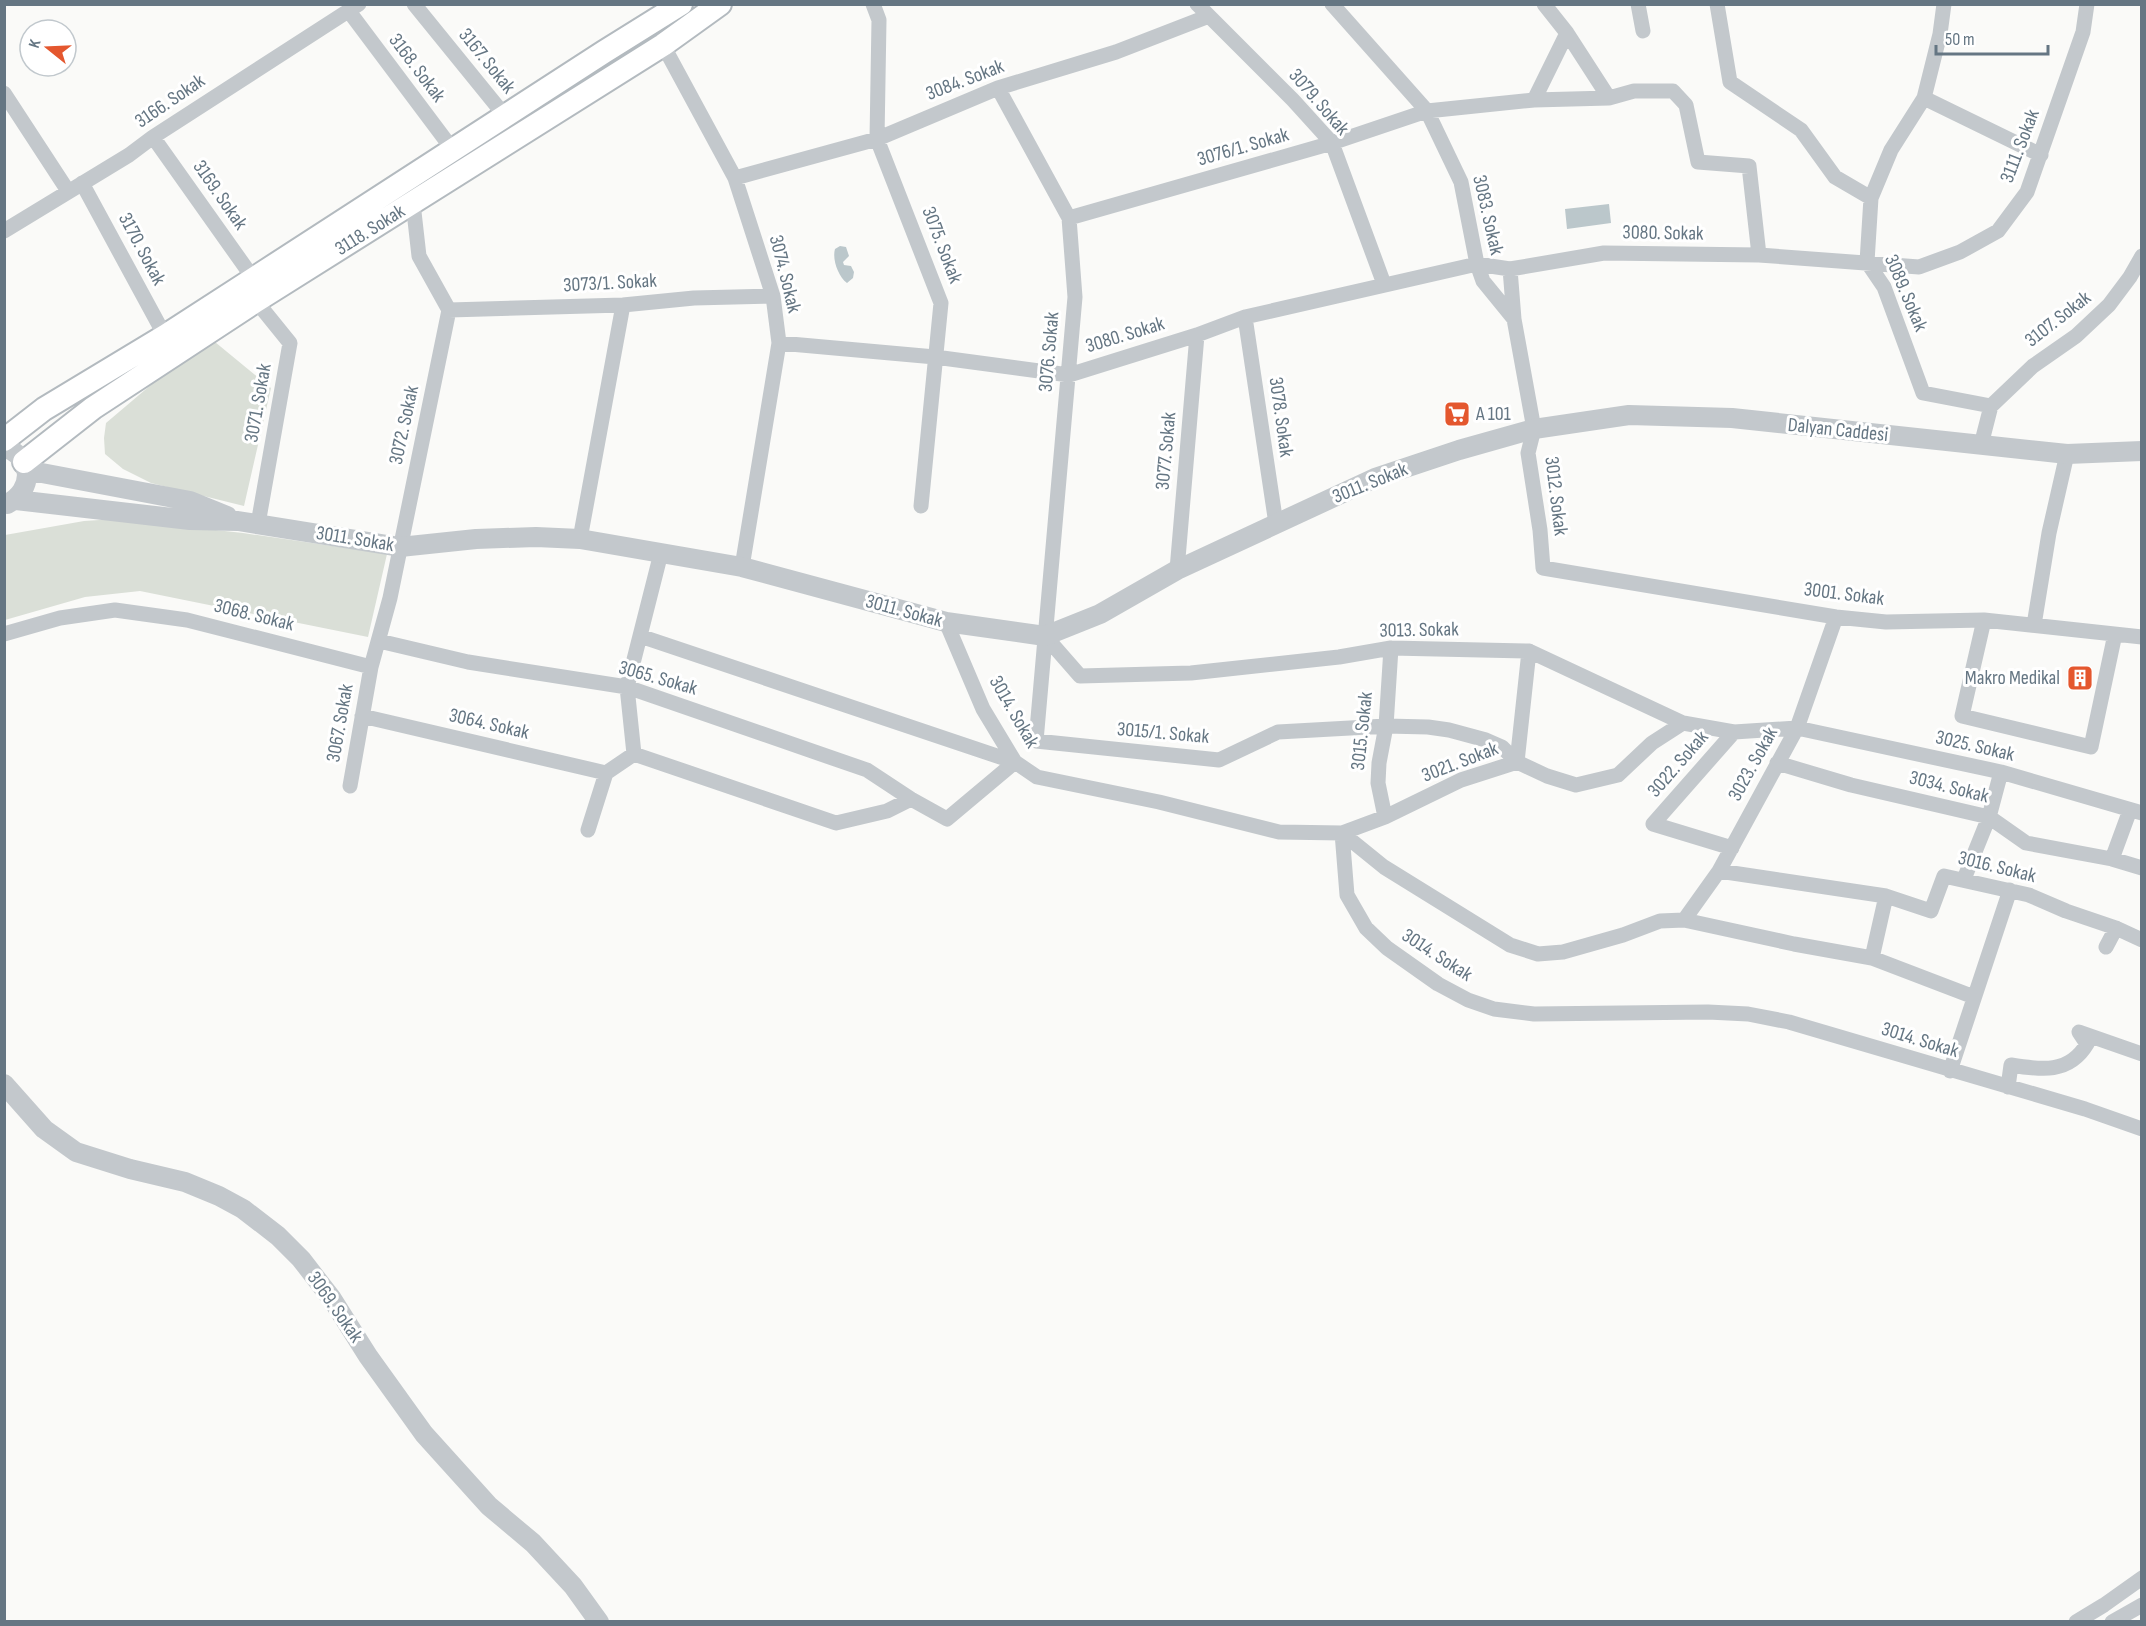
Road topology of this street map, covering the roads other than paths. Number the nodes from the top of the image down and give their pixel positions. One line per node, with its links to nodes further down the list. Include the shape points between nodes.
1 (414, 4): 23 (street, 3167. Sokak)
2 (720, 4): 16 (main road, 3118. Sokak)
3 (873, 4): 25 (street, 3075. Sokak, via 879,20)
4 (1197, 4): 13 (street, 3079. Sokak)
5 (1332, 4): 22 (street, 3083. Sokak)
6 (1544, 4): 15 (street)
7 (1638, 4): 14 (street)
8 (1717, 4): 32 (street, via 1730,82 1802,130 1836,177)
9 (1944, 4): 20 (street, 3089. Sokak)
10 (2086, 4): 28 (street, 3111. Sokak, via 2084,32)
11 (680, 5): 23 (main road, 3118. Sokak)
12 (353, 8): 24 (street, 3166. Sokak); 27 (street, 3168. Sokak)
13 (1209, 16): 17 (street, 3084. Sokak, via 1116,52); 26 (street, 3079. Sokak)
14 (1643, 31)
15 (1567, 33): 19 (street); 21 (street)
16 (663, 45): 29 (street, 3074. Sokak); 33 (main road, 3118. Sokak)
17 (998, 88): 25 (street, 3084. Sokak); 34 (street, 3076. Sokak)
18 (4, 93): 31 (street)
19 (1609, 98): 21 (street, 3076/1. Sokak); 36 (street, 3076/1. Sokak, via 1634,92 1673,91 1686,105 1698,162 1749,166)
20 (1924, 99): 28 (street); 32 (street, 3089. Sokak, via 1892,150)
21 (1534, 100): 22 (street, 3076/1. Sokak)
22 (1426, 111): 26 (street, 3076/1. Sokak); 39 (street, 3083. Sokak, via 1461,182)
23 (505, 116): 27 (main road, 3118. Sokak)
24 (153, 137): 30 (street, 3166. Sokak); 41 (street, 3169. Sokak)
25 (877, 139): 29 (street, 3084. Sokak); 52 (street, 3075. Sokak, via 941,303)
26 (1332, 143): 34 (street, 3076/1. Sokak); 42 (street, 3079. Sokak)
27 (453, 150): 41 (main road, 3118. Sokak)
28 (2041, 155): 38 (street, 3111. Sokak, via 2027,192 1998,231 1960,252 1919,267)
29 (735, 178): 43 (street, 3074. Sokak)
30 (82, 183): 31 (street, 3166. Sokak); 50 (street, 3170. Sokak)
31 (68, 191): 35 (street, 3166. Sokak)
32 (1871, 198): 38 (street, 3089. Sokak)
33 (413, 203): 44 (main road, 3118. Sokak); 46 (street, via 419,256)
34 (1069, 218): 53 (street, 3076. Sokak, via 1075,297)
35 (4, 231)
36 (1759, 255): 38 (street, 3080. Sokak); 40 (street, 3080. Sokak, via 1604,253)
37 (2142, 256): 54 (street, 3107. Sokak, via 2109,305 2076,336 2033,366)
38 (1867, 262): 54 (street, 3089. Sokak, via 1884,287 1923,393)
39 (1477, 264): 40 (street, 3080. Sokak); 42 (street, 3080. Sokak); 48 (street, 3083. Sokak, via 1483,281)
40 (1510, 268): 48 (street)
41 (252, 278): 50 (main road, 3118. Sokak)
42 (1384, 284): 47 (street, 3080. Sokak)
43 (773, 296): 45 (street, 3073/1. Sokak); 51 (street, 3074. Sokak)
44 (256, 301): 61 (main road, 3118. Sokak, via 93,408); 65 (street, 3071. Sokak, via 290,343)
45 (623, 305): 46 (street, 3073/1. Sokak); 67 (street)
46 (449, 310): 68 (street, 3072. Sokak)
47 (1245, 317): 49 (street, 3080. Sokak); 66 (street, 3078. Sokak)
48 (1514, 319): 55 (street, 3083. Sokak)
49 (1197, 335): 53 (street, 3080. Sokak); 72 (street, 3077. Sokak)
50 (165, 336): 56 (main road, 3118. Sokak, via 44,409)
51 (779, 343): 52 (street, 3080. Sokak); 70 (street, 3074. Sokak)
52 (935, 357): 53 (street, 3080. Sokak); 63 (street, 3075. Sokak)
53 (1069, 375): 80 (street, 3076. Sokak)
54 (1991, 406): 57 (street)
55 (1534, 429): 57 (street, Dalyan Caddesi, via 1629,415 1732,418); 66 (street, 3011. Sokak, via 1375,478); 71 (street, 3012. Sokak, via 1528,453)
56 (4, 440)
57 (1981, 445): 60 (street, Dalyan Caddesi)
58 (4, 447): 61 (street, via 14,451)
59 (2142, 451): 60 (street, Dalyan Caddesi)
60 (2067, 454): 76 (street)
61 (25, 466): 62 (street, via 26,484); 64 (street, 3011. Sokak, via 190,501)
62 (8, 504): 64 (street, 3011. Sokak)
63 (921, 506)
64 (238, 521): 65 (street, 3011. Sokak)
65 (258, 524): 68 (street, 3011. Sokak)
66 (1276, 524): 72 (street, 3011. Sokak)
67 (580, 539): 68 (street, 3011. Sokak, via 476,539); 69 (street, 3011. Sokak)
68 (400, 548): 82 (street)
69 (661, 553): 70 (street, 3011. Sokak); 79 (street)
70 (742, 567): 75 (street, 3011. Sokak)
71 (1543, 568): 73 (street, 3001. Sokak)
72 (1176, 570): 80 (street, 3011. Sokak, via 1100,614)
73 (1836, 617): 74 (street, 3001. Sokak, via 1886,622); 90 (street, 3023. Sokak)
74 (1984, 620): 76 (street, 3001. Sokak); 78 (street, via 1962,716 2091,747)
75 (946, 622): 80 (street, 3011. Sokak); 93 (street, 3014. Sokak, via 983,709)
76 (2034, 625): 78 (street, 3001. Sokak)
77 (4, 634): 85 (street, 3068. Sokak, via 60,618 115,610 186,620)
78 (2115, 634): 81 (street, 3001. Sokak)
79 (640, 636): 86 (street); 93 (street, 3065. Sokak)
80 (1044, 636): 83 (street, 3013. Sokak, via 1080,676 1191,673); 89 (street, 3015/1. Sokak, via 1036,741 1219,760 1278,732)
81 (2142, 637)
82 (379, 641): 85 (street); 86 (street, 3065. Sokak, via 468,662)
83 (1391, 648): 84 (street, 3013. Sokak); 89 (street, 3015. Sokak)
84 (1529, 651): 88 (street, 3013. Sokak); 94 (street)
85 (371, 668): 87 (street, 3067. Sokak)
86 (627, 687): 92 (street); 99 (street, 3065. Sokak, via 867,770)
87 (362, 716): 97 (street, 3064. Sokak); 98 (street, 3067. Sokak)
88 (1683, 723): 91 (street, 3013. Sokak); 94 (street, 3021. Sokak, via 1652,743 1618,775 1576,785)
89 (1386, 726): 94 (street, via 1428,727 1469,735 1502,747); 101 (street, 3015. Sokak, via 1378,783)
90 (1797, 728): 91 (street, 3013. Sokak); 95 (street, 3023. Sokak); 96 (street, 3025. Sokak)
91 (1734, 732): 105 (street, 3022. Sokak, via 1653,824)
92 (634, 754): 97 (street); 99 (street, via 836,823 887,811)
93 (1015, 762): 99 (street, 3065. Sokak, via 947,819); 104 (street, 3014. Sokak, via 1037,777 1159,801 1280,832)
94 (1517, 762): 101 (street, 3021. Sokak, via 1461,780)
95 (1777, 763): 102 (street, 3034. Sokak, via 1851,785); 105 (street, 3023. Sokak)
96 (2001, 772): 100 (street, 3025. Sokak); 102 (street)
97 (606, 773): 103 (street)
98 (351, 786)
99 (910, 798)
100 (2136, 812): 106 (street)
101 (1385, 817): 104 (street, 3021. Sokak)
102 (1989, 817): 106 (street, 3034. Sokak, via 2026,843); 109 (street)
103 (588, 830)
104 (1342, 832): 112 (street, via 1384,867 1510,945 1538,954 1563,952 1660,921); 119 (street, 3014. Sokak, via 1347,895 1366,928 1395,954 1468,1000 1494,1009 1534,1014 1748,1014 1789,1022)
105 (1732, 848): 108 (street, 3023. Sokak)
106 (2112, 859): 107 (street, 3034. Sokak)
107 (2142, 868)
108 (1719, 871): 111 (street, 3016. Sokak); 112 (street, 3023. Sokak)
109 (1964, 879): 110 (street, 3016. Sokak); 111 (street, 3016. Sokak, via 1944,876 1931,911)
110 (2010, 890): 113 (street, 3016. Sokak); 117 (street)
111 (1887, 896): 116 (street)
112 (1684, 920): 116 (street)
113 (2116, 927): 114 (street, 3016. Sokak); 115 (street)
114 (2142, 940)
115 (2106, 947)
116 (1872, 958): 117 (street)
117 (1974, 997): 119 (street)
118 (2142, 1054): 121 (street, via 2079,1032 2087,1044 2081,1054 2053,1069 2011,1065)
119 (1950, 1071): 121 (street, 3014. Sokak)
120 (4, 1084): 125 (street, 3069. Sokak, via 44,1129 76,1152 185,1182 219,1196 278,1236 332,1299 424,1434 489,1506 533,1543 573,1586)
121 (2008, 1087): 122 (street, 3014. Sokak)
122 (2142, 1129)
123 (2142, 1578): 126 (street)
124 (2142, 1605): 127 (street)
125 (599, 1622)
126 (2076, 1622)
127 (2112, 1622)

